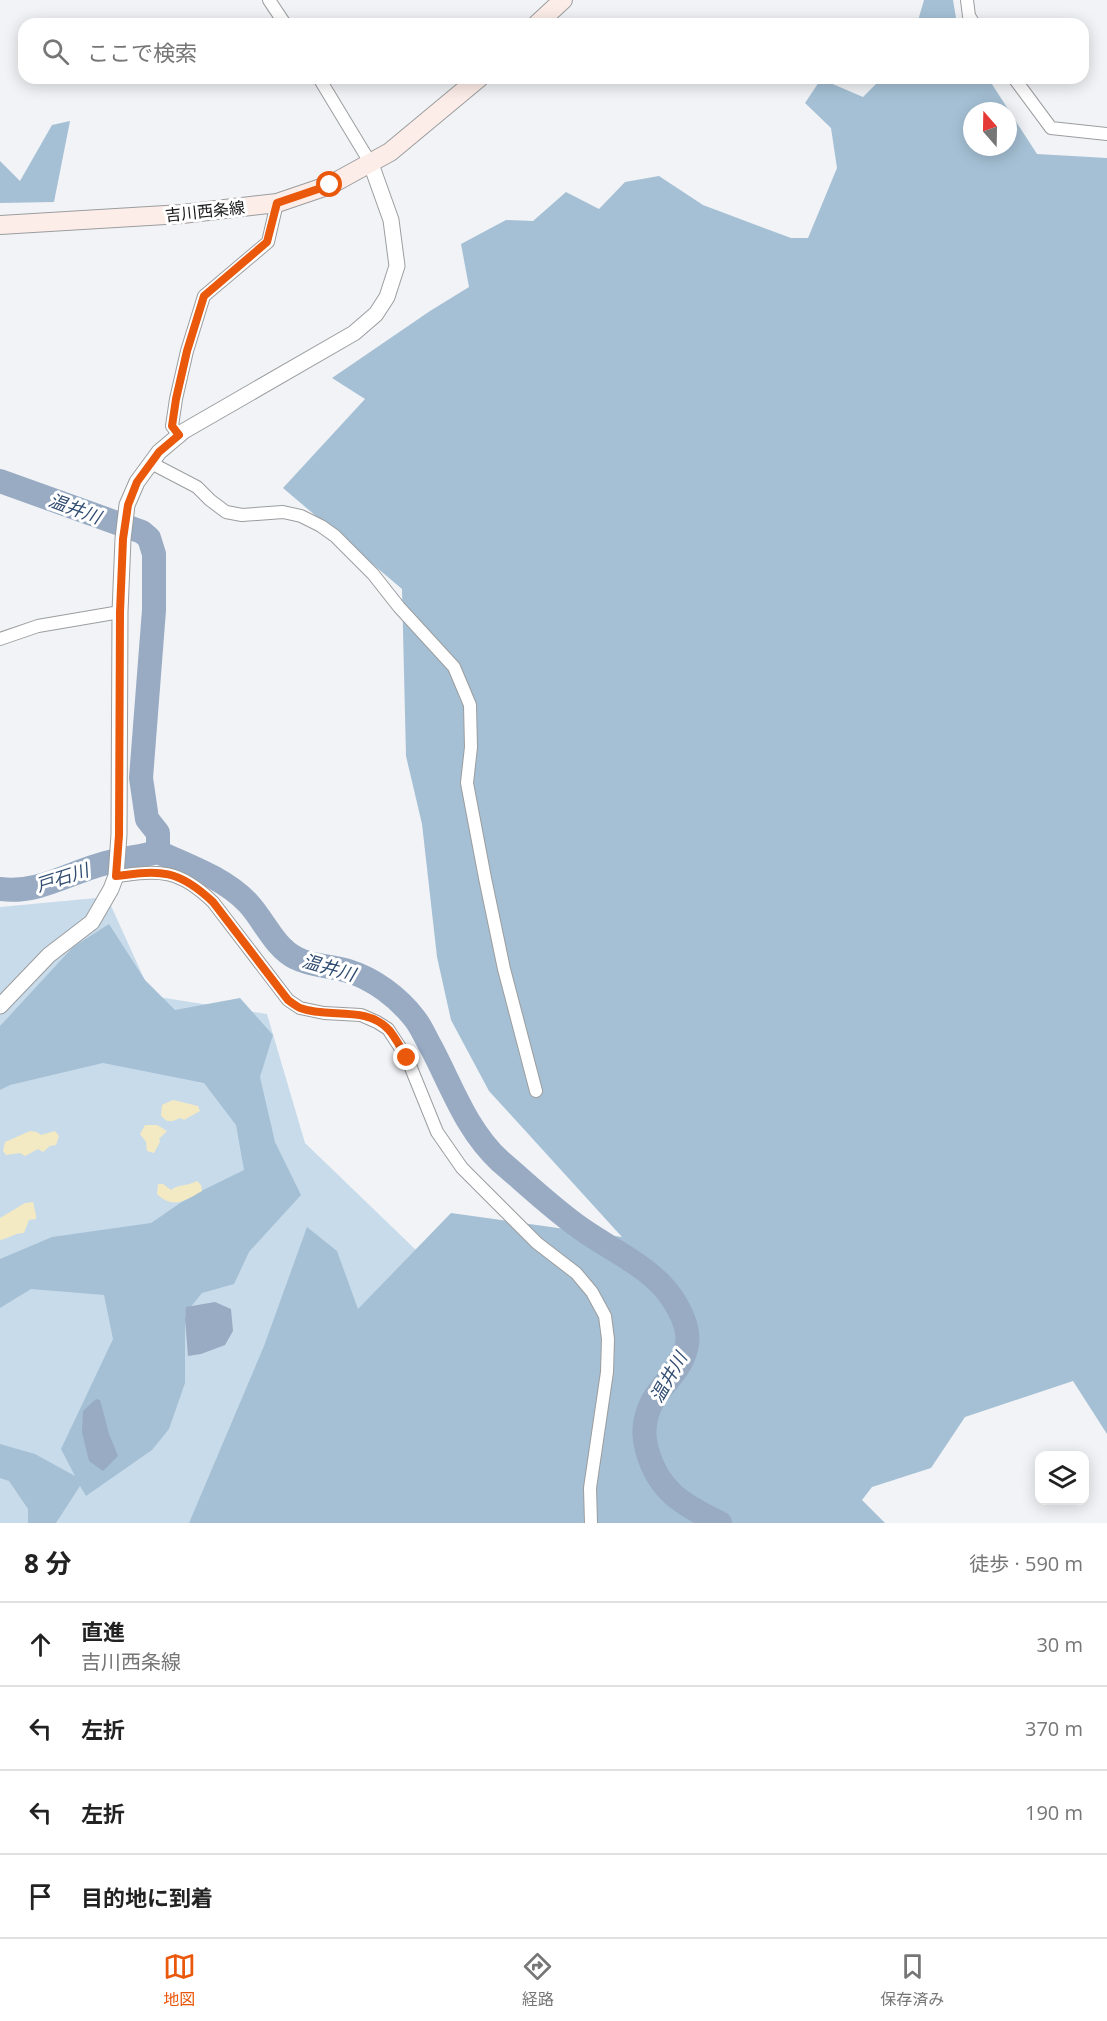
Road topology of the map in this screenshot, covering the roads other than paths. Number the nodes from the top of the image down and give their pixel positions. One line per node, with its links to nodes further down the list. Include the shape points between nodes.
1 (269, 0): 4 (street)
2 (563, 0): 5 (main road)
3 (968, 0): 6 (street)
4 (281, 18)
5 (544, 18)
6 (970, 18)
7 (323, 84): 11 (street)
8 (473, 84): 11 (main road, 吉川西条線)
9 (1018, 84): 10 (street, via 1051,128)
10 (1107, 134)
11 (371, 164): 12 (main road, 吉川西条線, via 330,185); 14 (street, via 391,220 398,266 376,314 354,333)
12 (277, 203): 13 (main road, 吉川西条線, via 182,214); 14 (street, via 267,242 204,296 176,399 172,426)
13 (0, 225)
14 (179, 435): 15 (street)
15 (151, 463): 16 (street, via 137,482 127,510); 20 (street, via 197,487 226,512 283,512 321,526 373,574 454,668 470,705 467,783 483,867 504,969)
16 (120, 612): 17 (street, via 38,626); 18 (street)
17 (0, 639)
18 (116, 876): 19 (street, via 92,922 49,955); 21 (street, via 151,871 187,882 213,902 288,1000 308,1010 361,1015 388,1029 407,1058 437,1132 462,1168 592,1292 605,1316 609,1339 590,1488)
19 (0, 1006)
20 (536, 1091)
21 (591, 1523)

